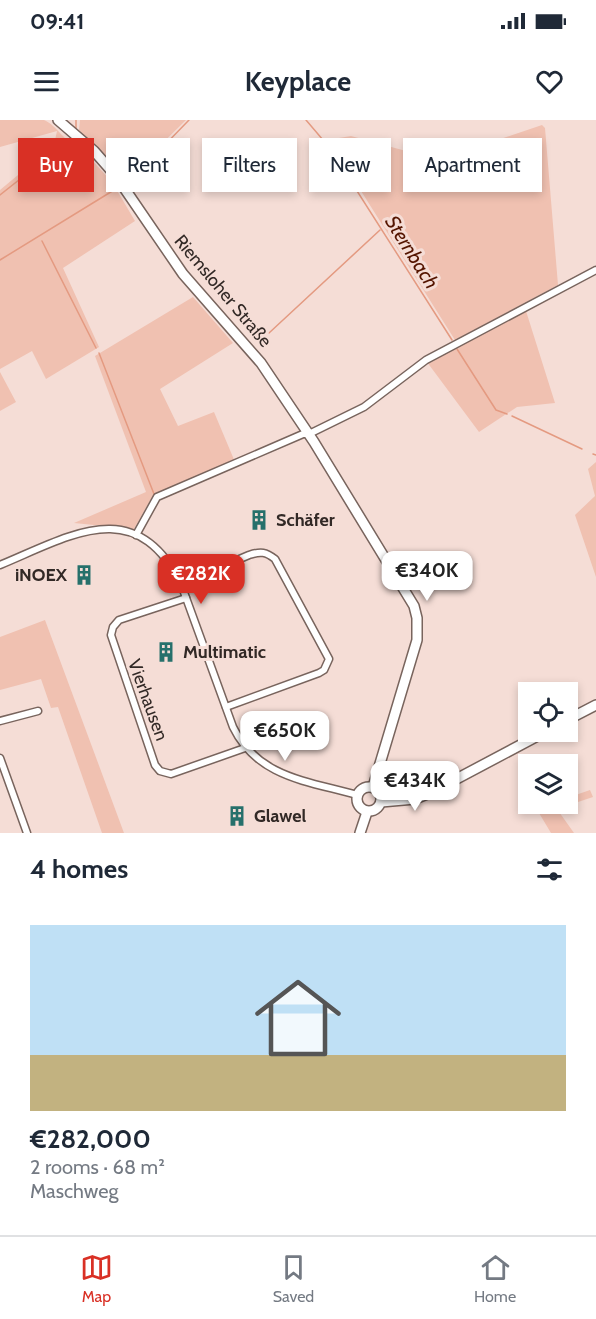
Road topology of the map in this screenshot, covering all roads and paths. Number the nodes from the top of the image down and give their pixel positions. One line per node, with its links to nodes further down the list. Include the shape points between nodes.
1 (58, 120): 3 (main road, Riemsloher Straße, via 116,176 170,257 261,363)
2 (596, 270): 3 (street, via 426,360 364,407)
3 (309, 434): 4 (street, via 158,497); 16 (main road, Riemsloher Straße, via 408,595 417,618 417,640)
4 (136, 535): 5 (street, via 108,528 85,531); 6 (street, via 164,555)
5 (0, 565)
6 (181, 584): 7 (street); 9 (street, via 260,551 268,554 275,559 329,659 319,673)
7 (186, 598): 9 (street); 14 (street, Vierhausen, via 119,620 111,635 155,765 171,774)
8 (596, 705): 11 (main road)
9 (226, 707): 14 (street)
10 (38, 711): 12 (street)
11 (578, 714)
12 (0, 722)
13 (526, 742): 18 (main road, via 430,793)
14 (245, 748): 17 (street, via 276,771)
15 (0, 758): 20 (street)
16 (373, 788): 17 (main road, via 365,788); 18 (main road, via 379,792)
17 (357, 795): 19 (main road, via 358,805)
18 (381, 802): 19 (main road, via 377,809)
19 (367, 812): 21 (main road)
20 (27, 833)
21 (360, 833)

